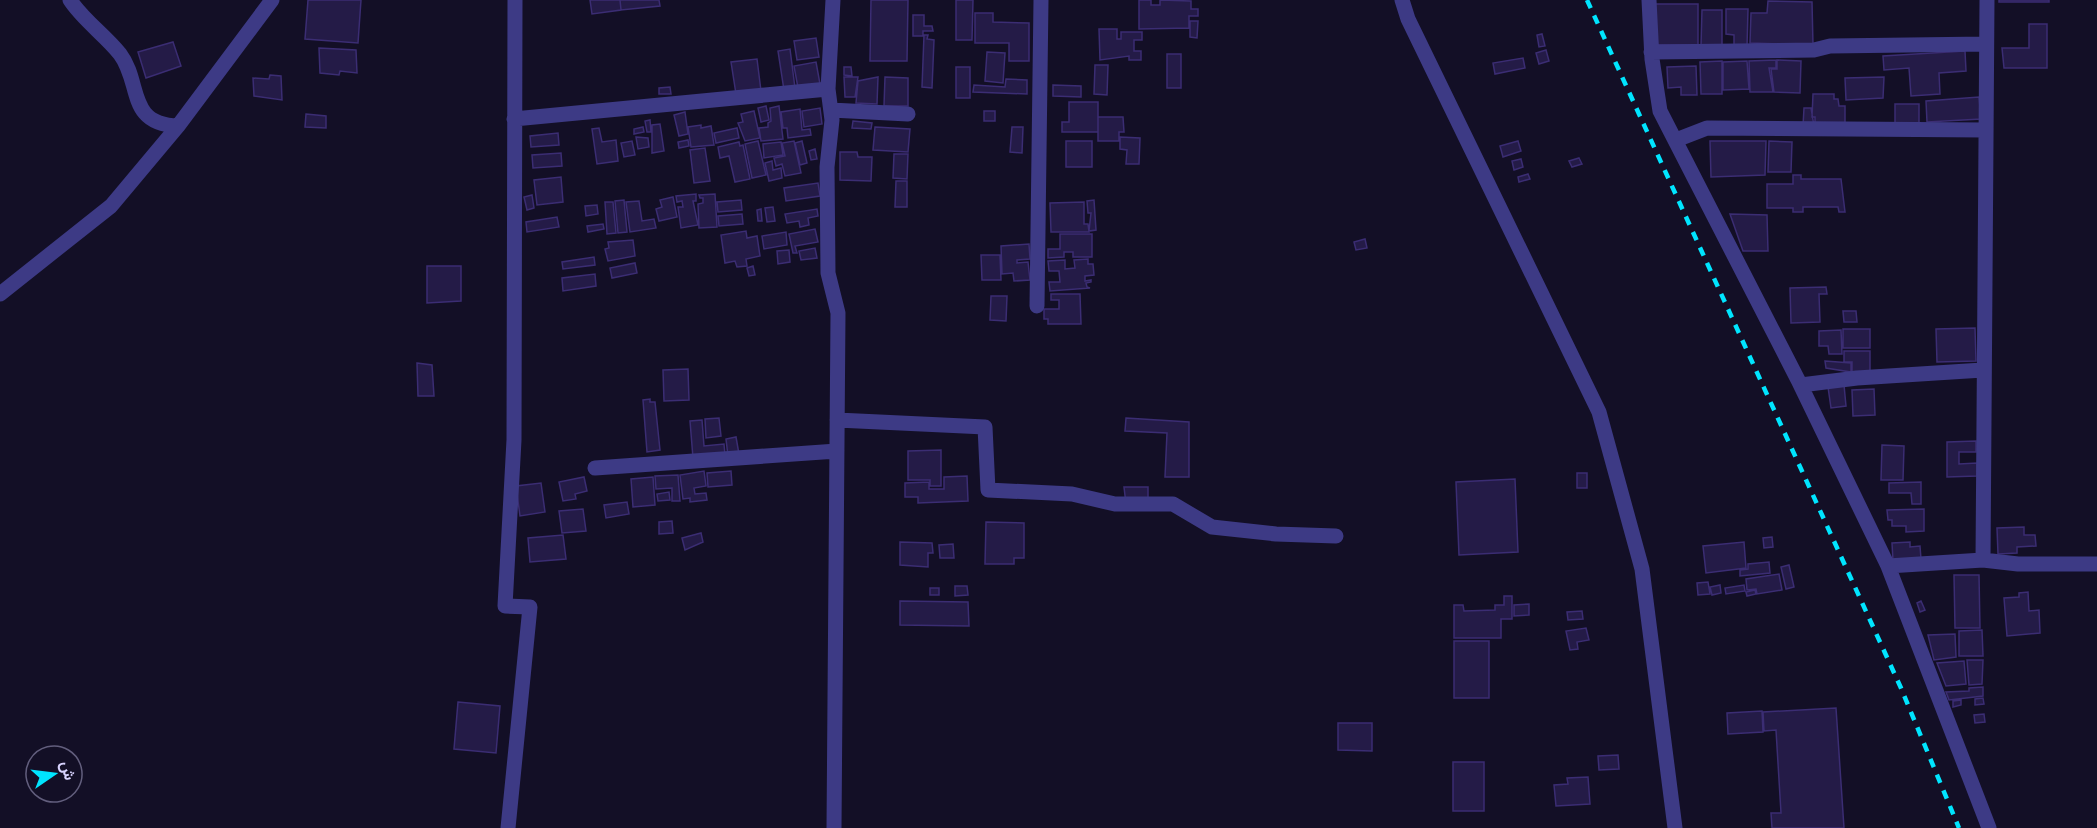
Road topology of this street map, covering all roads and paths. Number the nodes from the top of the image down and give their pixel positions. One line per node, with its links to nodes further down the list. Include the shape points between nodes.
1 (70, 0): 15 (street, via 122,56 135,95 147,115 160,125)
2 (272, 0): 15 (street)
3 (515, 0): 14 (street)
4 (833, 0): 11 (street)
5 (1041, 0): 19 (street)
6 (1402, 0): 31 (street, via 1599,412 1642,569)
7 (1649, 0): 10 (street)
8 (1987, 0): 9 (street)
9 (1986, 44): 10 (street); 16 (street)
10 (1651, 52): 17 (street, via 1660,111)
11 (828, 89): 12 (street); 14 (street)
12 (831, 110): 13 (street); 22 (street, via 828,273 838,313)
13 (908, 114)
14 (514, 119): 29 (street, via 514,440 506,606 530,608)
15 (178, 126): 18 (street, via 111,206)
16 (1985, 130): 17 (street, via 1707,128); 20 (street)
17 (1676, 140): 21 (street)
18 (0, 294)
19 (1037, 306)
20 (1983, 370): 21 (street); 26 (street)
21 (1801, 385): 28 (street)
22 (837, 420): 23 (street); 25 (street, via 985,427 988,490 1072,494 1115,504 1173,504 1212,527)
23 (837, 451): 24 (street); 30 (street)
24 (595, 468)
25 (1336, 536)
26 (1983, 560): 27 (street); 28 (street)
27 (2097, 564)
28 (1888, 566): 32 (street)
29 (508, 828)
30 (834, 828)
31 (1675, 828)
32 (1989, 828)

